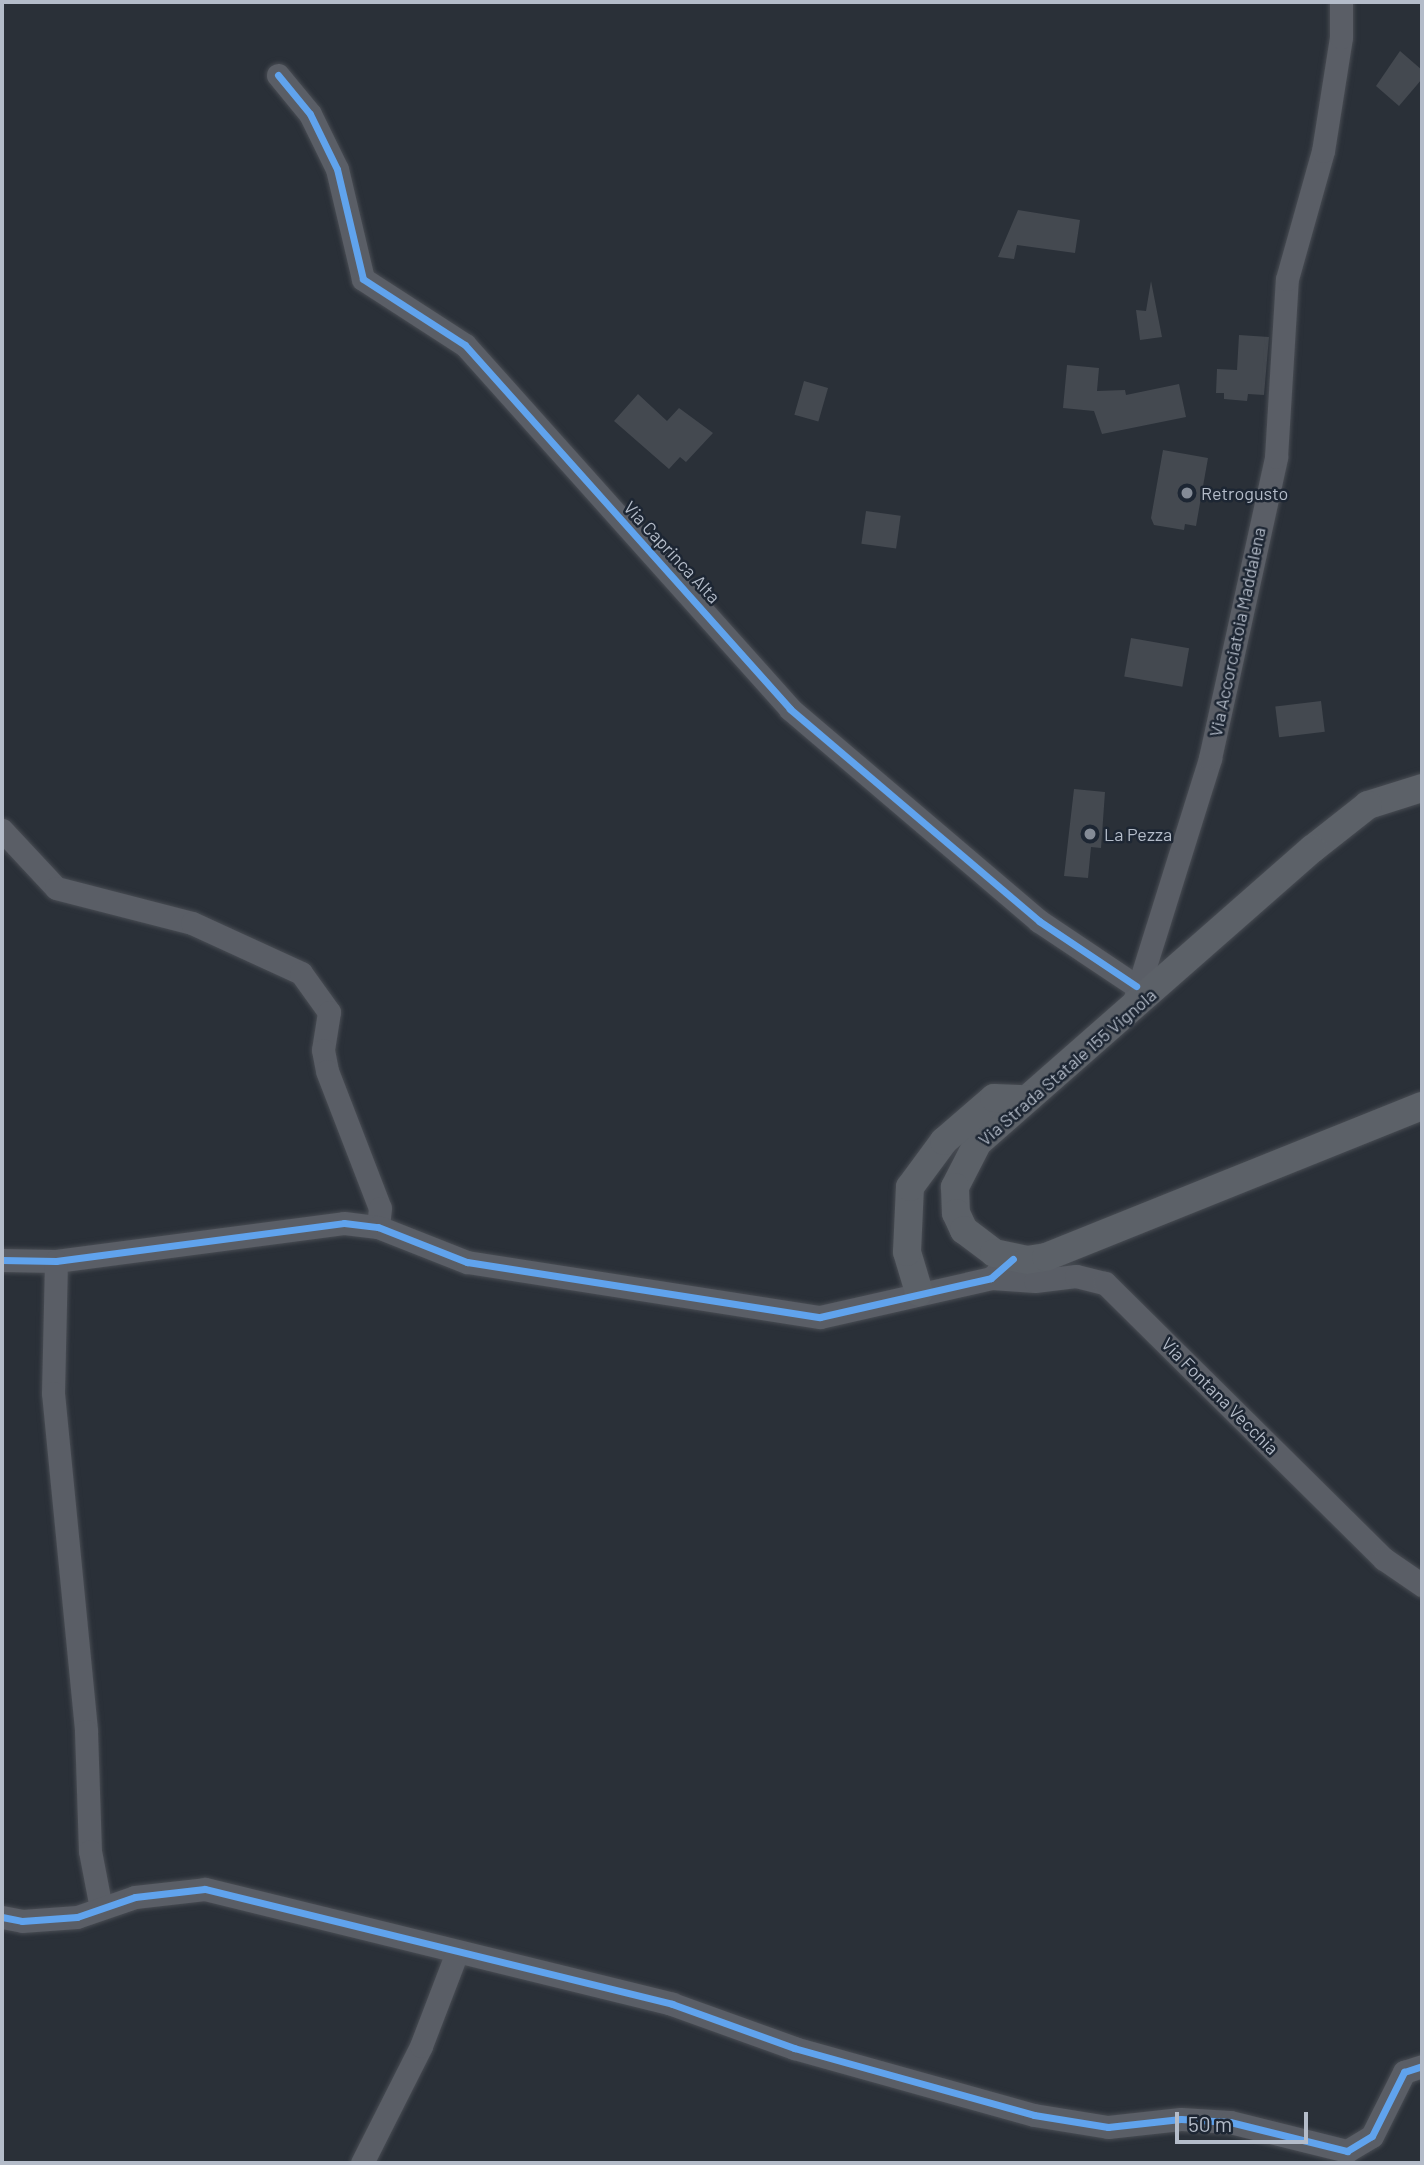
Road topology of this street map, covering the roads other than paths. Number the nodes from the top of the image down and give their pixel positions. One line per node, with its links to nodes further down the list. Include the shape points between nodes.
1 (1340, 2): 5 (street, Via Accorciatoia Maddalena, via 1341,37 1323,151 1287,279 1276,457 1210,758)
2 (278, 75): 5 (street, Via Caprinca Alta, via 310,114 337,169 363,279 465,345 790,709)
3 (1422, 788): 5 (main road, Via Strada Statale 155 Vignola, via 1368,806)
4 (2, 830): 8 (street, via 56,888 192,923 301,973 329,1012 323,1049 327,1071 380,1208)
5 (1135, 997): 6 (main road, Via Strada Statale 155 Vignola)
6 (1026, 1099): 10 (main road, Via Strada Statale 155 Vignola, via 978,1142 956,1187 964,1230 994,1254); 13 (main road, via 994,1098 944,1141 910,1187 907,1252)
7 (1422, 1106): 10 (main road, Via Strada Statale 155 Vignola, via 1046,1257)
8 (378, 1227): 11 (street, via 314,1225); 13 (street, via 467,1262 786,1316 820,1317)
9 (2, 1259): 11 (street)
10 (1013, 1259): 12 (street)
11 (56, 1261): 15 (street, via 54,1393 82,1676 90,1851)
12 (991, 1278): 13 (street); 14 (street, Via Fontana Vecchia, via 1035,1281 1076,1276 1105,1283 1384,1559)
13 (919, 1292)
14 (1422, 1584)
15 (100, 1908): 16 (street, via 77,1917 22,1922); 17 (street, via 135,1897 205,1889)
16 (2, 1917)
17 (457, 1952): 18 (street, via 672,2004 794,2048 1034,2115 1108,2127 1181,2119 1230,2122 1347,2151 1372,2136 1404,2072); 19 (street, via 421,2046)
18 (1422, 2066)
19 (362, 2163)

